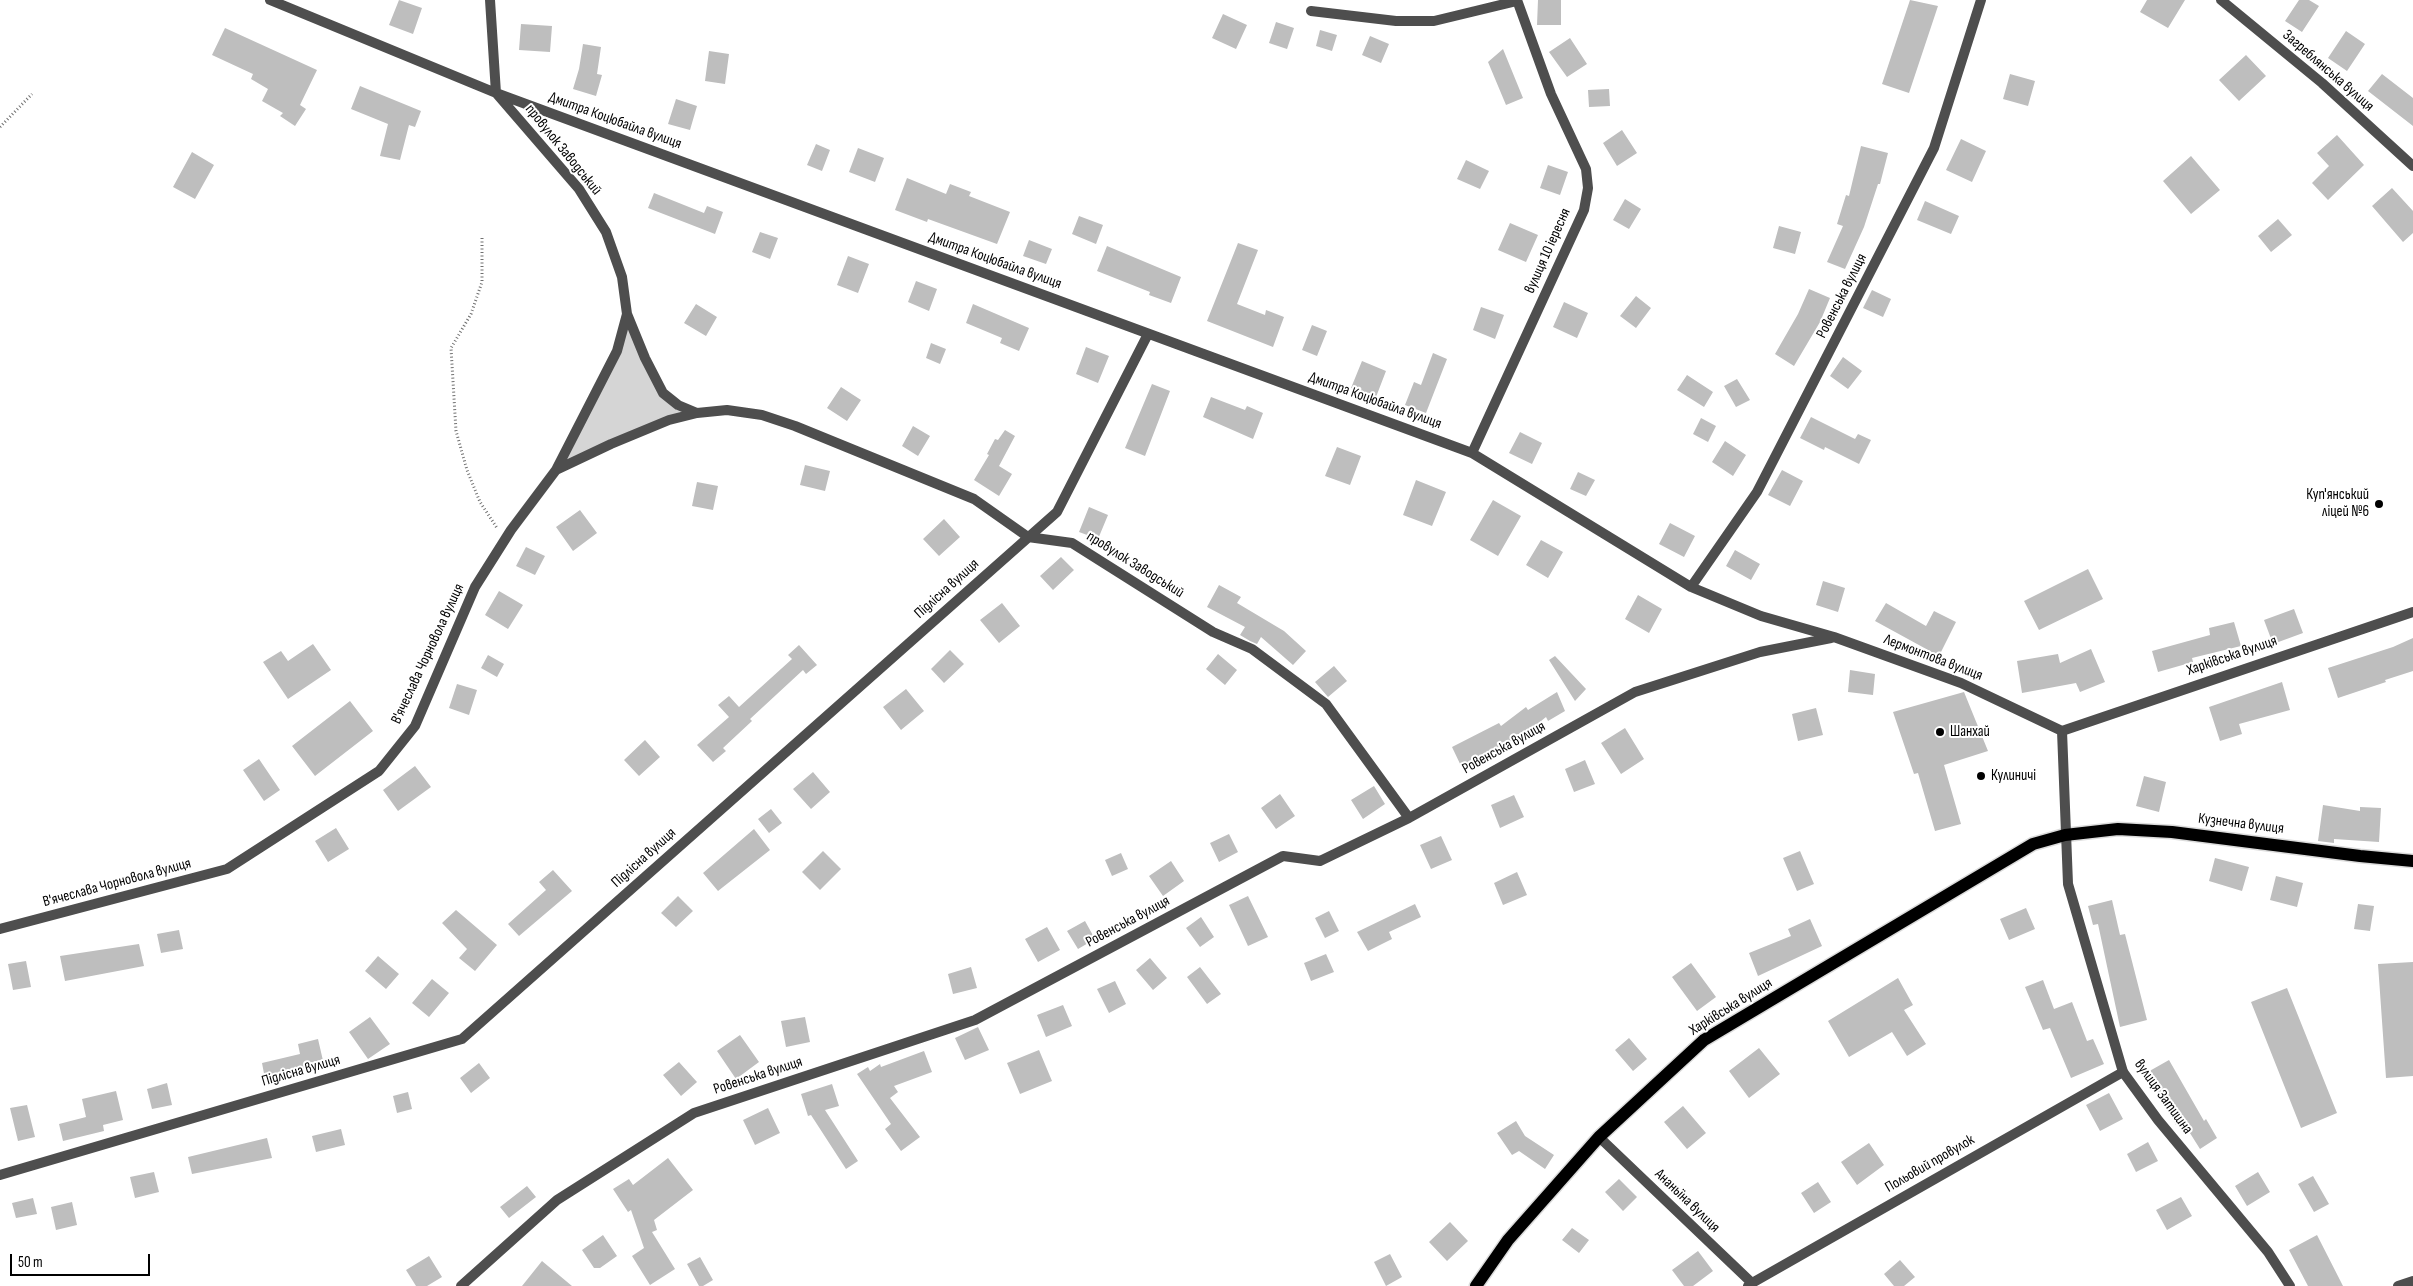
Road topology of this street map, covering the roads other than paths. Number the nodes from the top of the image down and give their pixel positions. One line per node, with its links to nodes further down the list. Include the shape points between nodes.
1 (270, 0): 7 (street, Дмитра Коцюбайла вулиця)
2 (490, 0): 7 (street)
3 (1517, 0): 6 (street, via 1434,21 1396,21); 12 (street, вулиця 10 іересня, via 1551,94 1586,169 1588,188 1584,210)
4 (1981, 0): 15 (street, Ровенська вулиця, via 1934,148 1757,492)
5 (2221, 0): 8 (street, Загреблянська вулиця, via 2322,83)
6 (1311, 11)
7 (496, 93): 9 (street, провулок Заводський, via 579,189 606,232 622,277); 10 (street, Дмитра Коцюбайла вулиця)
8 (2413, 166)
9 (627, 314): 11 (street, via 663,393 678,406); 13 (street, В'ячеслава Чорновола вулиця, via 617,351)
10 (1148, 334): 12 (street, Дмитра Коцюбайла вулиця); 14 (street, Підлісна вулиця, via 1057,512)
11 (697, 413): 13 (street, провулок Заводський, via 670,420); 14 (street, провулок Заводський, via 727,410 795,426 974,499)
12 (1472, 453): 15 (street, Дмитра Коцюбайла вулиця)
13 (556, 470): 22 (street, В'ячеслава Чорновола вулиця, via 505,540 476,587 415,726 379,771 228,870)
14 (1028, 537): 19 (street, провулок Заводський, via 1072,543 1213,632 1252,649 1326,704); 25 (street, Підлісна вулиця, via 462,1039)
15 (1691, 587): 17 (street, Лермонтова вулиця, via 1761,616)
16 (2413, 612): 18 (street, Харківська вулиця)
17 (1834, 637): 18 (street, Лермонтова вулиця, via 1961,683); 19 (street, Ровенська вулиця, via 1760,652 1635,692)
18 (2062, 731): 20 (street)
19 (1409, 818): 28 (street, Ровенська вулиця, via 1320,861 1284,856 975,1020 694,1113 557,1200)
20 (2065, 835): 21 (main road, Кузнечна вулиця, via 2118,829 2172,832); 23 (street, вулиця Затишна, via 2068,884); 24 (main road, Харківська вулиця, via 2033,844 1704,1040)
21 (2413, 861)
22 (0, 929)
23 (2123, 1072): 27 (street, Польовий провулок); 30 (street, вулиця Затишна, via 2158,1120 2268,1252)
24 (1599, 1137): 27 (street, Ананьїна вулиця); 29 (main road, Харківська вулиця, via 1508,1240)
25 (0, 1175)
26 (2413, 1282): 31 (street)
27 (1750, 1285)
28 (461, 1286)
29 (1476, 1286)
30 (2290, 1286)
31 (2398, 1286)

